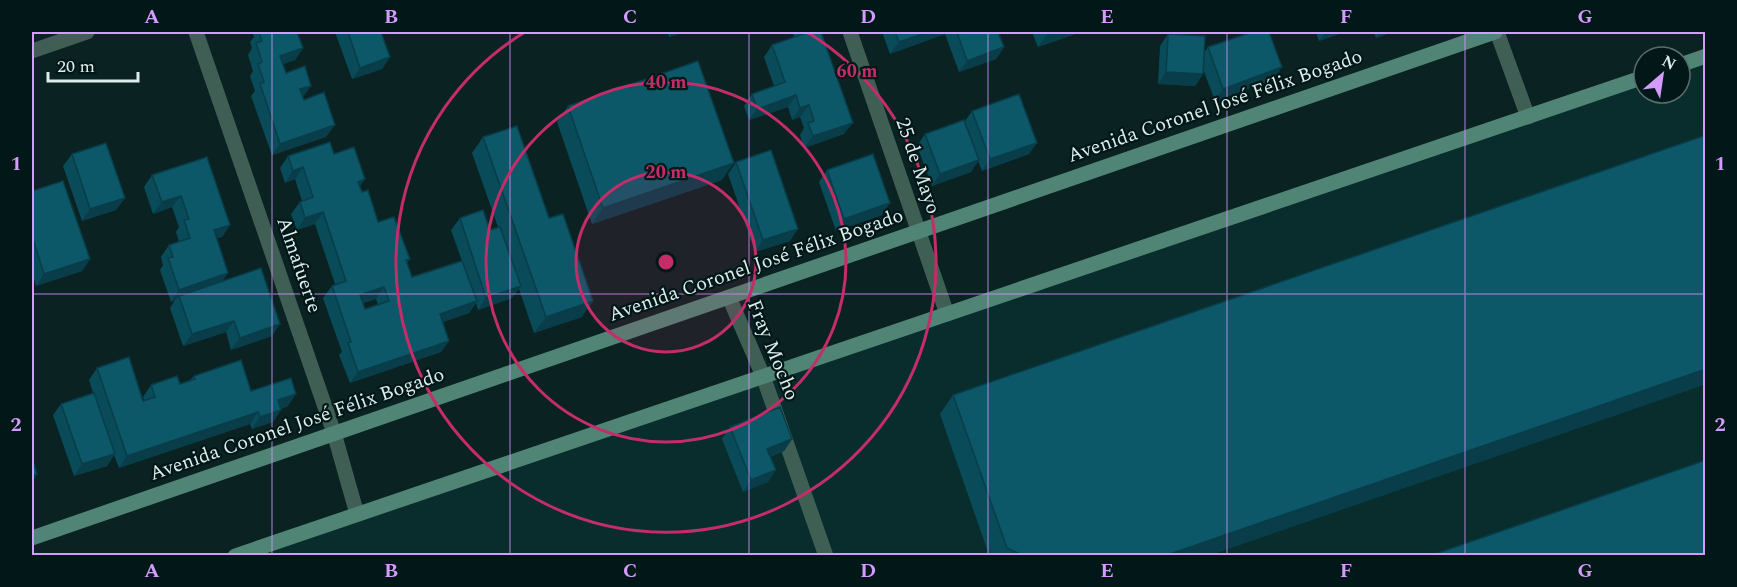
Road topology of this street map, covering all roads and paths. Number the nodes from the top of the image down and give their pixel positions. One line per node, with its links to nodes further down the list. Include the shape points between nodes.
1 (87, 32): 5 (street)
2 (196, 32): 12 (street, Almafuerte)
3 (850, 32): 8 (street, 25 de Mayo)
4 (1496, 32): 7 (street); 8 (main road, Avenida Coronel José Félix Bogado)
5 (32, 51)
6 (1632, 81): 7 (main road)
7 (1528, 117): 10 (main road)
8 (918, 231): 9 (main road, Avenida Coronel José Félix Bogado); 10 (street, 25 de Mayo)
9 (729, 297): 11 (street, Fray Mocho); 12 (main road, Avenida Coronel José Félix Bogado)
10 (946, 314): 11 (main road)
11 (763, 376): 13 (main road); 16 (street, Fray Mocho)
12 (334, 433): 13 (street, Almafuerte); 14 (main road, Avenida Coronel José Félix Bogado)
13 (357, 514): 15 (main road)
14 (32, 538)
15 (235, 555)
16 (826, 555)

